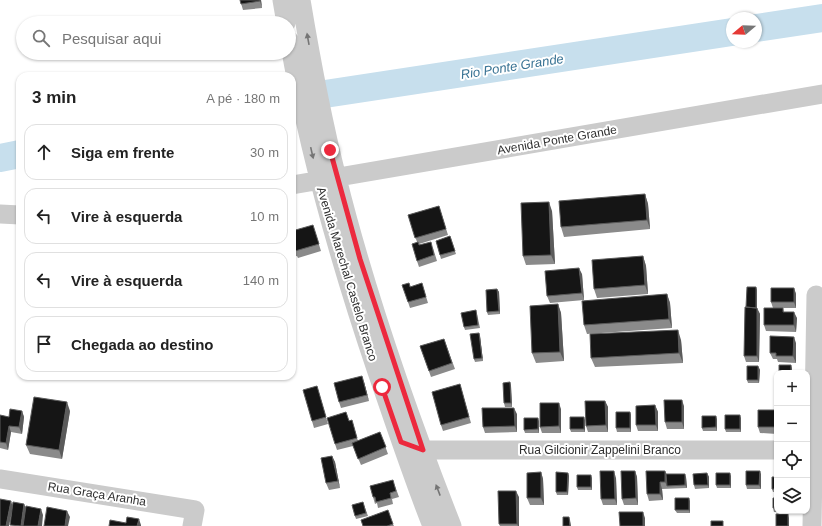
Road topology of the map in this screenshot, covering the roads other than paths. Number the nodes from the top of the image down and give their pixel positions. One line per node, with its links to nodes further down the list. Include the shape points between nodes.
1 (282, 0): 3 (street)
2 (301, 0): 8 (street, Avenida Marechal Castelo Branco, one-way to 2, via 322,112)
3 (285, 16)
4 (292, 60): 5 (street, Avenida Marechal Castelo Branco, one-way to 5)
5 (294, 72)
6 (296, 81): 8 (street, Avenida Marechal Castelo Branco, one-way to 8, via 303,115)
7 (822, 94): 8 (street, Avenida Ponte Grande)
8 (328, 180): 9 (street, Avenida Ponte Grande); 13 (street, Avenida Marechal Castelo Branco, via 356,310); 14 (street, Avenida Marechal Castelo Branco, via 371,296)
9 (296, 184)
10 (0, 214): 11 (street)
11 (16, 215)
12 (816, 295): 16 (street)
13 (401, 442): 14 (street, Rua Gilcionir Zappelini Branco); 19 (street, Avenida Marechal Castelo Branco)
14 (423, 450): 15 (street, Rua Gilcionir Zappelini Branco); 20 (street, Avenida Marechal Castelo Branco, one-way to 14)
15 (774, 450)
16 (814, 450): 21 (street)
17 (0, 479): 18 (street, Rua Graça Aranha)
18 (194, 518)
19 (432, 526)
20 (452, 526)
21 (812, 526)

